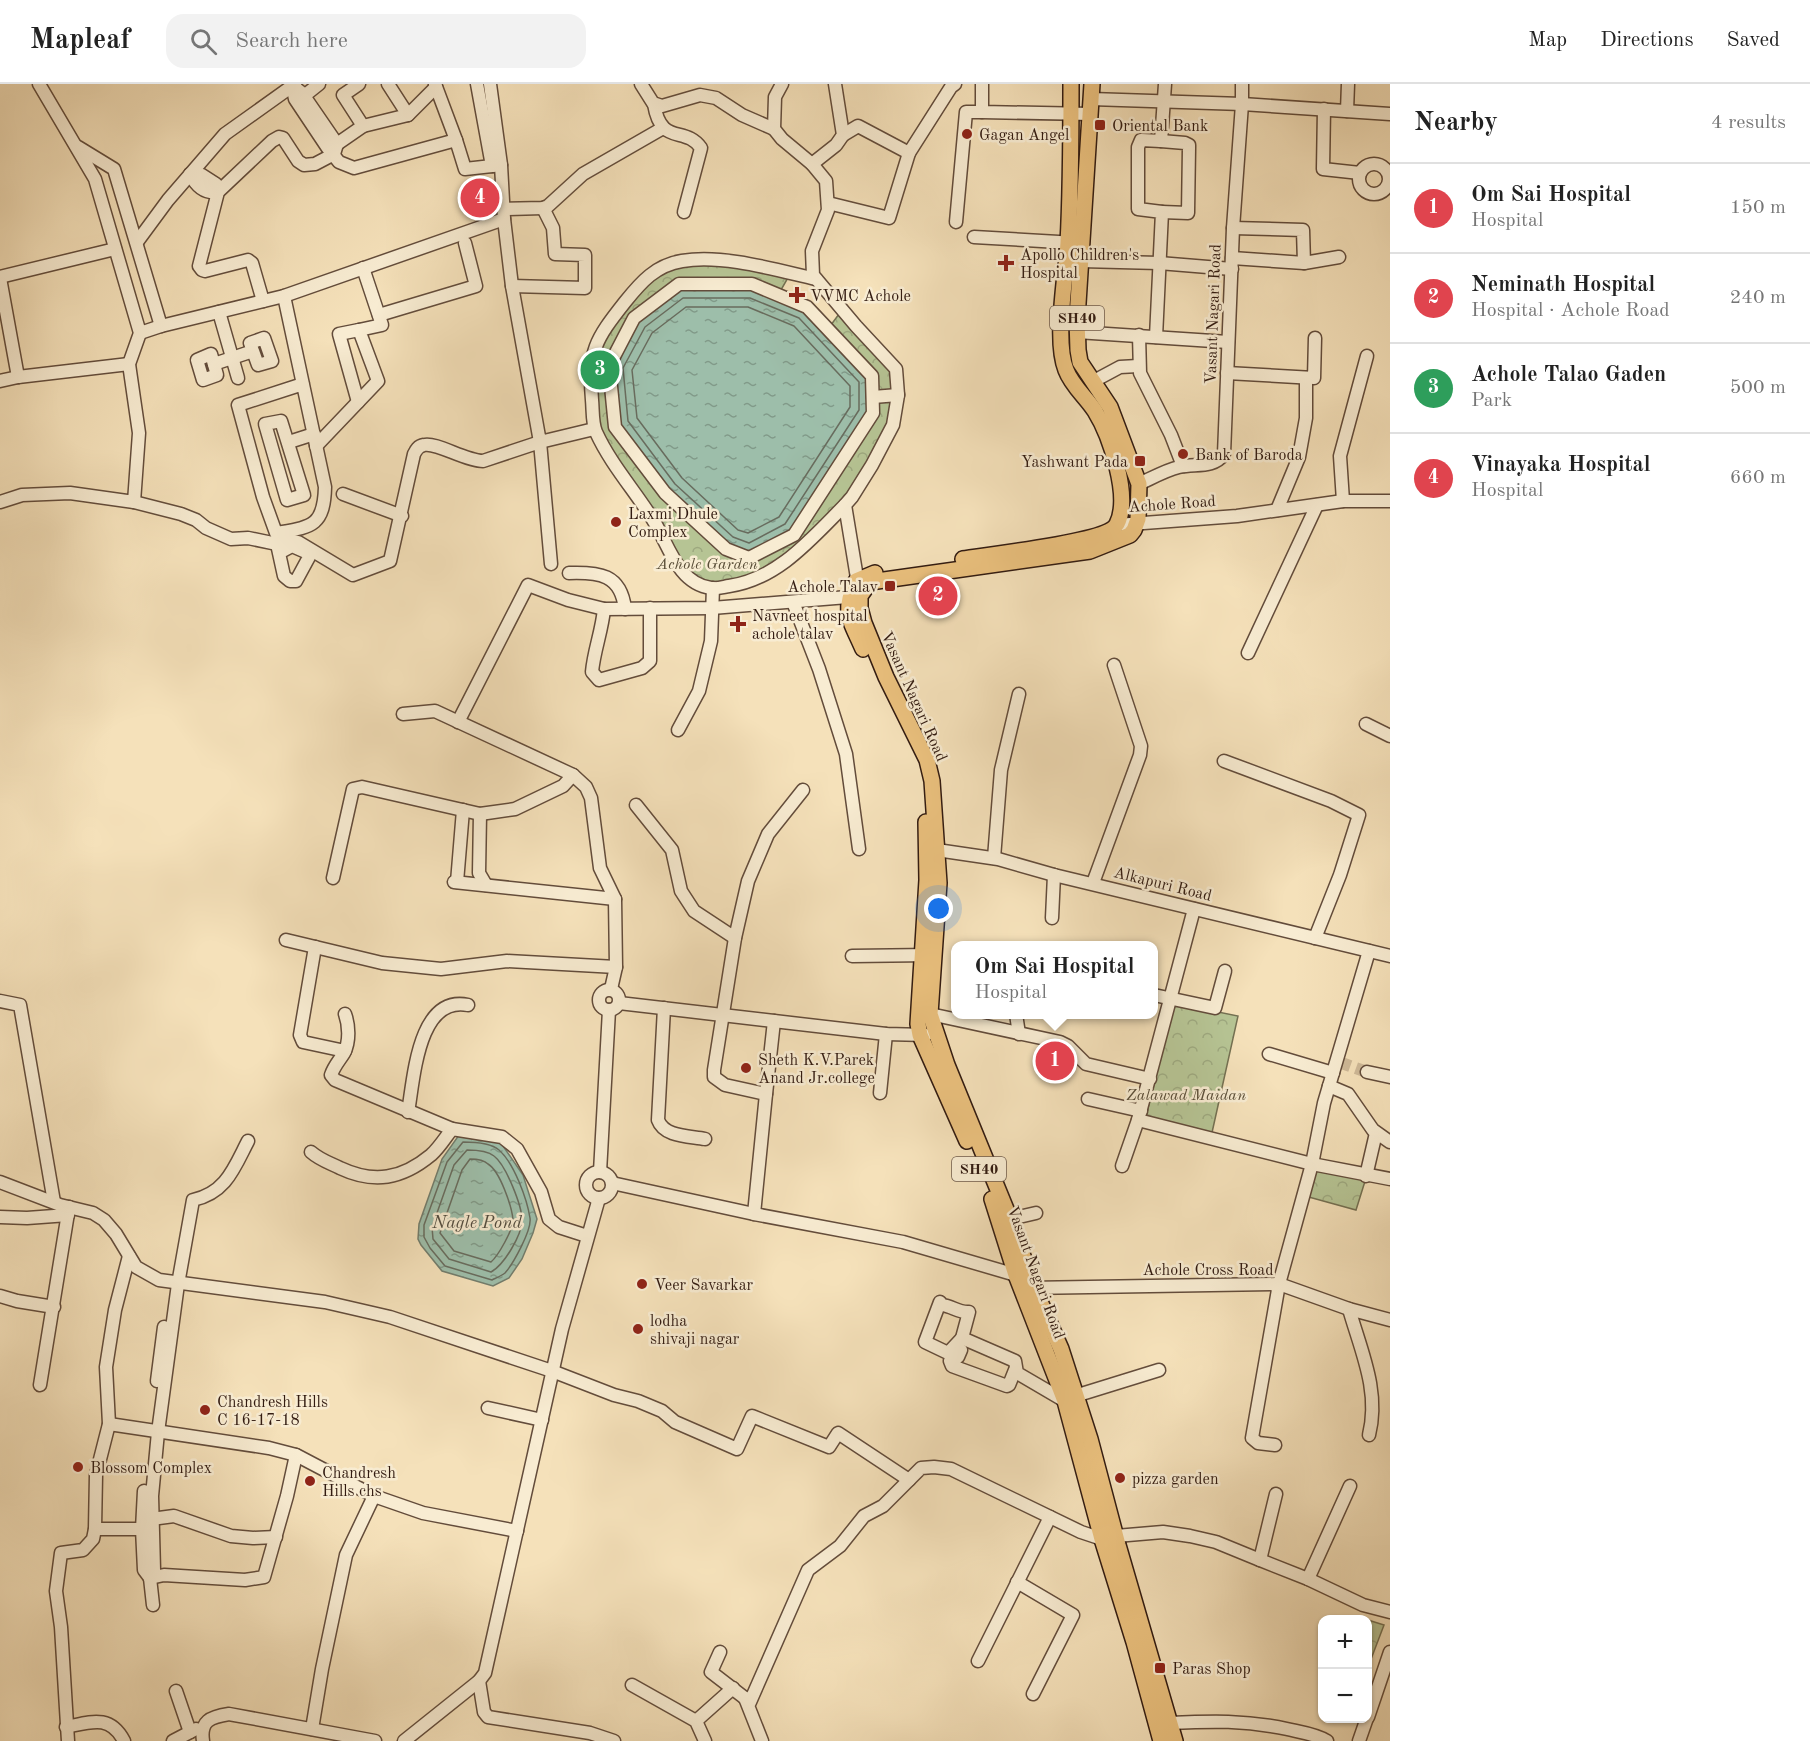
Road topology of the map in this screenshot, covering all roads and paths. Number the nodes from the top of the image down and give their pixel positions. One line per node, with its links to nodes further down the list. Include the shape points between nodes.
1 (39, 84): 35 (street)
2 (319, 84): 18 (street)
3 (359, 84): 29 (street, via 344,95)
4 (388, 84): 28 (street)
5 (477, 84): 39 (street)
6 (490, 84): 39 (street)
7 (641, 84): 21 (street)
8 (782, 84): 31 (street, via 775,97)
9 (835, 84): 32 (street)
10 (955, 84): 37 (street)
11 (982, 84): 25 (street)
12 (1071, 84): 26 (main road, SH40)
13 (1165, 84): 20 (street)
14 (1242, 84): 22 (street, Vasant Nagari Road)
15 (1348, 84): 24 (street)
16 (294, 85): 18 (street); 36 (street, via 295,99 327,147); 42 (street, via 225,134)
17 (435, 86): 28 (street); 33 (street)
18 (304, 96): 36 (street)
19 (1091, 99): 20 (street); 26 (street); 55 (main road, SH40)
20 (1165, 103): 22 (street); 34 (street)
21 (654, 104): 30 (street); 31 (street, via 662,106 700,95 716,98)
22 (1242, 104): 23 (street); 51 (street, Vasant Nagari Road)
23 (1324, 109): 24 (street); 41 (street, via 1323,169)
24 (1347, 111): 27 (street)
25 (982, 112): 26 (street); 50 (street, via 966,112)
26 (1072, 113): 55 (main road, SH40)
27 (1390, 114)
28 (408, 115): 29 (street)
29 (363, 126): 36 (street)
30 (663, 128): 46 (street, via 584,174); 47 (street, via 701,148)
31 (774, 129): 38 (street)
32 (843, 135): 37 (street, via 858,126); 38 (street)
33 (456, 140): 36 (street, via 354,168 339,162); 39 (street, via 465,169)
34 (1161, 141): 48 (street, via 1139,143 1138,209); 48 (street, via 1185,143 1190,148 1188,213)
35 (77, 147): 40 (street); 43 (street)
36 (336, 149): 44 (street, via 315,164 304,165 279,137)
37 (909, 153): 45 (street, via 889,218)
38 (812, 164): 45 (street, via 826,181)
39 (496, 165): 49 (street)
40 (114, 169): 43 (street); 53 (street)
41 (1360, 173)
42 (190, 174): 44 (street, via 195,185 209,193); 53 (street)
43 (95, 179): 56 (street)
44 (218, 192): 67 (street, via 200,269 249,260)
45 (828, 203): 64 (street, via 812,251)
46 (543, 208): 49 (street); 65 (street, via 553,228 555,254 585,255 585,288)
47 (684, 212)
48 (1162, 212): 59 (street)
49 (503, 214): 62 (street); 65 (street)
50 (956, 222)
51 (1233, 228): 60 (street, via 1304,230); 61 (street, Vasant Nagari Road)
52 (974, 237): 55 (street)
53 (136, 242): 70 (street)
54 (465, 243): 69 (street, via 476,286)
55 (1075, 243): 58 (main road, SH40); 111 (main road, SH40, via 1062,319 1062,351 1070,377 1095,412 1114,454 1121,500)
56 (115, 249): 63 (street); 73 (street)
57 (1339, 257): 60 (street)
58 (1081, 261): 59 (street); 72 (main road, SH40)
59 (1159, 263): 61 (street); 75 (street)
60 (1304, 263): 61 (street)
61 (1232, 264): 77 (street, Vasant Nagari Road)
62 (363, 268): 66 (street); 69 (street)
63 (0, 278): 85 (street)
64 (816, 279): 91 (street, via 896,369); 94 (street, via 707,260 682,261 643,279 600,336 592,355)
65 (512, 286): 97 (street)
66 (284, 296): 67 (street); 90 (street)
67 (263, 301): 68 (street)
68 (219, 312): 70 (street); 80 (street)
69 (379, 315): 71 (street, via 382,325)
70 (161, 326): 73 (street)
71 (359, 330): 93 (street, via 378,381); 93 (street, via 339,334)
72 (1077, 332): 74 (street); 89 (main road, SH40, via 1080,362)
73 (140, 333): 81 (street)
74 (1139, 335): 75 (street); 83 (street)
75 (1156, 336): 77 (street)
76 (1315, 338): 87 (street, via 1314,378)
77 (1228, 342): 84 (street, Vasant Nagari Road)
78 (253, 351): 80 (street)
79 (1367, 356): 103 (street, via 1340,456)
80 (231, 357): 82 (street); 86 (street)
81 (129, 364): 85 (street); 106 (street, via 139,433)
82 (214, 364)
83 (1138, 366): 89 (street, via 1120,367); 99 (street)
84 (1227, 373): 87 (street); 99 (street, Vasant Nagari Road, via 1224,454 1211,464)
85 (18, 376): 88 (street)
86 (238, 378)
87 (1306, 378): 109 (street, via 1306,418 1299,457)
88 (0, 381)
89 (1092, 382): 101 (main road, SH40, via 1110,407)
90 (303, 384): 95 (street); 95 (street, via 237,405 276,533 306,528 321,514 325,487)
91 (898, 395): 92 (street); 107 (street, via 893,425)
92 (873, 397): 98 (street, via 873,413 794,535 749,558 726,549 665,493); 98 (street, via 872,376 807,307 752,284 679,284 634,318 609,366 615,427)
93 (358, 402): 95 (street)
94 (594, 429): 97 (street); 100 (street)
95 (315, 440): 96 (street)
96 (289, 442): 96 (street, via 304,495 287,500 266,424 281,421)
97 (540, 442): 110 (street, via 483,461 431,445 418,447); 113 (street)
98 (639, 459): 100 (street)
99 (1183, 466): 101 (street, Vasant Nagari Road)
100 (621, 474): 116 (street, via 640,498 678,566 695,585)
101 (1139, 484): 112 (main road, SH40)
102 (343, 494): 110 (street)
103 (1343, 501): 104 (street, Achole Road); 108 (street, Achole Road)
104 (1390, 501)
105 (0, 502): 106 (street, via 22,495 70,493)
106 (134, 502): 110 (street, via 181,514 231,539 262,540 278,548 290,540 298,542 353,575 390,561)
107 (845, 505): 115 (street); 116 (street, via 776,570 746,584)
108 (1317, 505): 109 (street, Achole Road); 123 (street)
109 (1277, 510): 112 (street, Achole Road)
110 (402, 516)
111 (1117, 525): 112 (street, Achole Road); 115 (main road, Achole Road, via 1087,539 875,572)
112 (1133, 529): 117 (main road, Achole Road, via 1090,551 878,580)
113 (551, 564)
114 (569, 573): 122 (street, via 596,572 615,583 623,595)
115 (856, 581): 117 (main road)
116 (713, 588): 120 (street)
117 (854, 597): 118 (street); 140 (main road, Vasant Nagari Road / SH40, via 870,641 927,760 932,781)
118 (793, 602): 120 (street); 139 (street, via 846,754)
119 (650, 608): 120 (street); 121 (street, via 650,661 642,668 599,680 592,672 593,657); 122 (street)
120 (712, 608): 129 (street, via 711,641 699,691)
121 (604, 609): 122 (street); 127 (street, via 528,585)
122 (625, 609)
123 (1248, 653)
124 (1114, 665): 144 (street, via 1142,746)
125 (1018, 694): 141 (street, via 1001,770)
126 (403, 714): 127 (street, via 435,711)
127 (458, 722): 132 (street)
128 (1366, 724): 130 (street)
129 (678, 730)
130 (1390, 736)
131 (1224, 761): 150 (street, via 1359,815)
132 (573, 775): 136 (street, via 563,786 515,809); 146 (street, via 591,798 600,868)
133 (802, 790): 149 (street, via 768,834 748,881)
134 (636, 805): 149 (street, via 672,850 681,891 694,911)
135 (463, 810): 136 (street); 137 (street); 143 (street, via 362,787 353,789)
136 (480, 814): 138 (street)
137 (462, 826): 138 (street); 145 (street, via 455,882)
138 (480, 828): 145 (street, via 479,873)
139 (859, 849)
140 (932, 849): 141 (street, Alkapuri Road); 154 (main road, Vasant Nagari Road / SH40, via 939,883)
141 (994, 858): 142 (street, Alkapuri Road)
142 (1054, 874): 144 (street, Alkapuri Road); 148 (street)
143 (333, 878)
144 (1093, 883): 147 (street, Alkapuri Road)
145 (486, 885): 146 (street)
146 (615, 899): 157 (street)
147 (1194, 909): 150 (street, Alkapuri Road); 161 (street)
148 (1052, 918)
149 (735, 938): 168 (street)
150 (1315, 938): 153 (street, Alkapuri Road)
151 (286, 939): 152 (street)
152 (315, 946): 157 (street, via 382,963 441,969 507,961); 177 (street, via 300,1035 303,1042)
153 (1369, 951): 156 (street, Alkapuri Road); 179 (street)
154 (928, 955): 155 (street); 167 (main road, Vasant Nagari Road / SH40); 174 (main road, Vasant Nagari Road / SH40, via 918,1024)
155 (852, 956)
156 (1390, 956)
157 (616, 967): 159 (street)
158 (1225, 971): 161 (street, via 1215,1008)
159 (612, 989): 164 (street, via 618,993); 164 (street, via 602,992 599,998 603,1008)
160 (1158, 996): 161 (street)
161 (1172, 999): 182 (street)
162 (0, 1001): 203 (street, via 20,1005)
163 (468, 1005): 187 (street, via 457,1002 443,1007 427,1029 418,1054)
164 (614, 1006): 165 (street); 197 (street)
165 (664, 1008): 168 (street); 191 (street, via 660,1127 669,1133)
166 (345, 1014): 177 (street, via 349,1026)
167 (930, 1014): 169 (street); 175 (main road, Vasant Nagari Road / SH40)
168 (724, 1015): 172 (street); 185 (street, via 714,1077 725,1085)
169 (951, 1019)
170 (951, 1019): 176 (street)
171 (1017, 1019): 176 (street)
172 (774, 1021): 173 (street); 185 (street)
173 (886, 1034): 174 (street); 184 (street)
174 (920, 1035): 175 (street); 211 (main road, Vasant Nagari Road / SH40)
175 (936, 1035): 208 (main road, Vasant Nagari Road / SH40)
176 (1019, 1035): 182 (street, via 1060,1042 1086,1064)
177 (345, 1051): 187 (street, via 334,1066 335,1080)
178 (1269, 1054): 179 (street)
179 (1336, 1066): 183 (street)
180 (1367, 1072): 181 (street)
181 (1390, 1077)
182 (1150, 1079): 188 (street)
183 (1329, 1086): 190 (street, via 1348,1094); 195 (street)
184 (880, 1093)
185 (766, 1094): 206 (street)
186 (1088, 1099): 188 (street)
187 (408, 1112): 189 (street)
188 (1140, 1116): 195 (street); 196 (street)
189 (452, 1129): 194 (street, via 432,1154 402,1173 374,1179 355,1175); 209 (street, via 502,1137 518,1149 541,1192 549,1219 559,1227)
190 (1376, 1133): 193 (street); 198 (street)
191 (705, 1139)
192 (248, 1141): 212 (street, via 226,1181 214,1193 192,1200)
193 (1390, 1142)
194 (311, 1152)
195 (1312, 1164): 198 (street); 213 (street)
196 (1122, 1166)
197 (600, 1172): 201 (street, via 608,1175); 202 (street, via 592,1174 586,1184 591,1194)
198 (1366, 1176): 199 (street)
199 (1390, 1179)
200 (0, 1182): 203 (street)
201 (612, 1183): 202 (street, via 610,1192); 206 (street, Achole Cross Road)
202 (599, 1198): 209 (street)
203 (54, 1202): 204 (street)
204 (69, 1211): 207 (street, via 27,1218); 210 (street, via 93,1213 104,1220); 215 (street)
205 (1036, 1213): 208 (street)
206 (754, 1214): 211 (street, Achole Cross Road, via 903,1242)
207 (0, 1217)
208 (1010, 1219): 211 (main road, Vasant Nagari Road / SH40)
209 (587, 1236): 220 (street)
210 (129, 1256): 212 (street, via 136,1267 159,1280); 225 (street, via 105,1367)
211 (1026, 1281): 213 (street, Achole Cross Road); 222 (main road, Vasant Nagari Road / SH40, via 1061,1349)
212 (174, 1283): 220 (street, via 325,1302 390,1317); 226 (street)
213 (1279, 1284): 216 (street, Achole Cross Road); 228 (street, via 1252,1438 1258,1443)
214 (0, 1296): 215 (street)
215 (54, 1307): 221 (street)
216 (1349, 1309): 217 (street, Achole Cross Road); 227 (street, via 1370,1381 1373,1402)
217 (1390, 1320)
218 (1015, 1370): 218 (street, via 1015,1361 961,1344 958,1357 950,1361 952,1366 1007,1386); 222 (street)
219 (1159, 1370): 222 (street)
220 (552, 1371): 224 (street); 230 (street, via 662,1411 675,1422 737,1449 752,1416 829,1447 838,1433)
221 (40, 1385)
222 (1070, 1398): 239 (main road, Vasant Nagari Road / SH40, via 1090,1439)
223 (488, 1408): 224 (street)
224 (542, 1420): 237 (street)
225 (109, 1424): 226 (street); 236 (street, via 96,1475)
226 (154, 1431): 229 (street); 235 (street)
227 (1369, 1435)
228 (1275, 1445)
229 (296, 1455): 233 (street); 238 (street)
230 (909, 1480): 234 (street, via 921,1468 951,1469); 254 (street, via 883,1506 864,1516 840,1546 808,1570 750,1702)
231 (1350, 1486): 242 (street)
232 (1276, 1494): 240 (street)
233 (374, 1496): 237 (street, via 423,1514); 259 (street, via 346,1555)
234 (1050, 1517): 239 (street); 243 (street)
235 (146, 1523): 236 (street); 238 (street, via 181,1517 231,1536); 241 (street, via 154,1570)
236 (95, 1529): 258 (street, via 84,1550 61,1553 56,1591)
237 (518, 1532): 249 (street, via 485,1673)
238 (276, 1537): 241 (street, via 264,1577)
239 (1109, 1538): 240 (street, via 1163,1532 1216,1542); 260 (main road, Vasant Nagari Road / SH40)
240 (1260, 1560): 242 (street)
241 (150, 1578): 244 (street)
242 (1308, 1579): 245 (street, via 1363,1605)
243 (1017, 1582): 248 (street); 253 (street, via 1074,1615)
244 (153, 1605)
245 (1390, 1612)
246 (720, 1652): 251 (street, via 711,1672)
247 (1390, 1652): 255 (street)
248 (978, 1662)
249 (479, 1682): 266 (street); 267 (street, via 488,1717 590,1733)
250 (632, 1685): 256 (street)
251 (733, 1688): 254 (street); 256 (street)
252 (176, 1691): 261 (street)
253 (1033, 1694)
254 (745, 1698): 269 (street)
255 (1372, 1704)
256 (696, 1721): 268 (street)
257 (1365, 1723): 272 (street)
258 (66, 1727): 262 (street); 263 (street, via 104,1722 115,1727)
259 (312, 1729): 261 (street, via 229,1714 210,1719); 265 (street)
260 (1163, 1732): 270 (main road, Vasant Nagari Road / SH40); 271 (street, via 1228,1720 1304,1732)
261 (201, 1735): 264 (street)
262 (68, 1741)
263 (124, 1741)
264 (173, 1741)
265 (375, 1741)
266 (404, 1741)
267 (614, 1741)
268 (705, 1741)
269 (762, 1741)
270 (1175, 1741)
271 (1328, 1741)
272 (1359, 1741)

